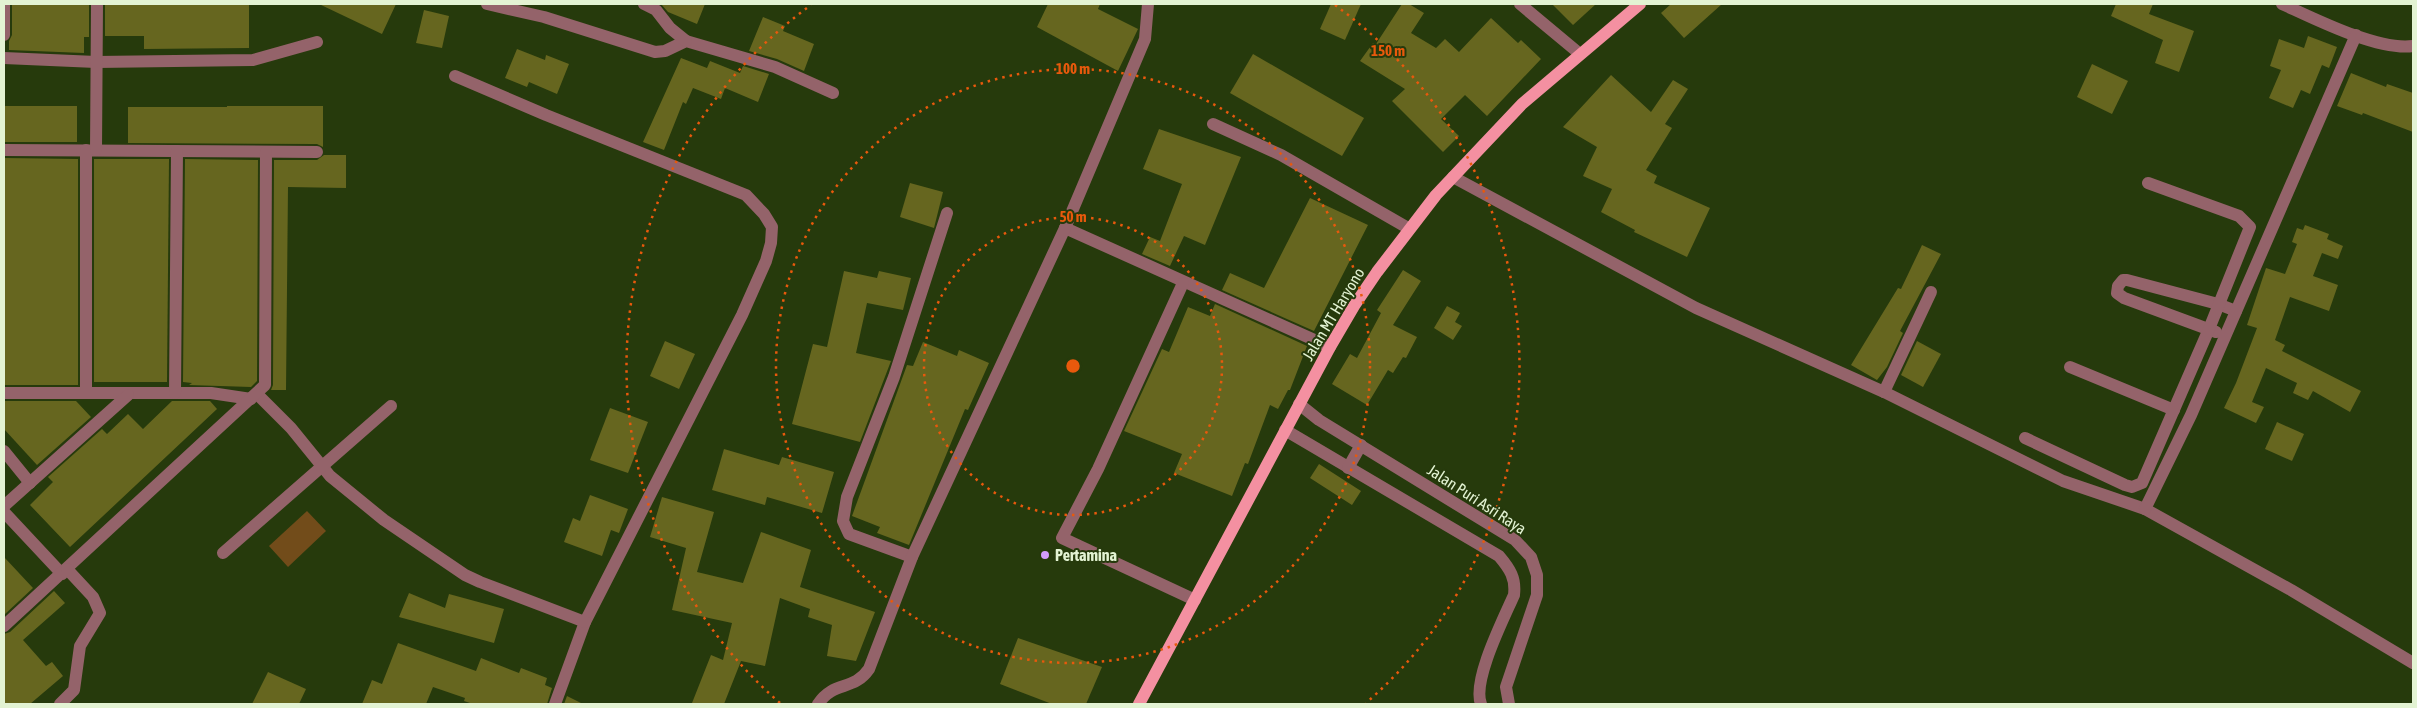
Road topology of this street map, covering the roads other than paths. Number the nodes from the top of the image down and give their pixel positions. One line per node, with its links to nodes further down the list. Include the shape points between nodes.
1 (4, 4): 10 (street)
2 (97, 4): 17 (street)
3 (487, 4): 12 (street, via 544,17 655,52)
4 (644, 4): 12 (street, via 656,10)
5 (1148, 4): 29 (street, via 1145,39)
6 (1520, 4): 15 (street)
7 (1640, 4): 15 (main road, Jalan MT Haryono)
8 (2282, 4): 9 (street)
9 (2304, 8): 11 (street)
10 (4, 35)
11 (2356, 35): 14 (street, via 2390,46); 34 (street)
12 (686, 41): 19 (street, via 775,68)
13 (317, 42): 17 (street, via 253,60)
14 (2413, 46)
15 (1580, 54): 26 (main road, Jalan MT Haryono, via 1522,104)
16 (4, 58): 17 (street)
17 (96, 62): 22 (street)
18 (455, 76): 62 (street, via 746,195 772,227 766,261 742,315)
19 (833, 93)
20 (1213, 124): 30 (street, via 1281,155)
21 (4, 150): 22 (street)
22 (91, 150): 23 (street); 39 (street)
23 (177, 150): 24 (street); 42 (street)
24 (266, 152): 25 (street); 44 (street, via 266,383)
25 (317, 152)
26 (1453, 177): 30 (main road, Jalan MT Haryono); 40 (street, via 1696,308)
27 (2148, 183): 33 (street, via 2239,216 2247,222 2249,232)
28 (947, 214): 59 (street, via 894,377 847,498 843,521 849,534)
29 (1065, 228): 31 (street); 59 (street)
30 (1408, 228): 37 (main road, Jalan MT Haryono)
31 (1184, 283): 37 (street); 61 (street, via 1098,469 1062,538)
32 (1931, 292): 40 (street)
33 (2218, 304): 34 (street); 35 (street); 35 (street, via 2127,280 2122,280 2118,286 2118,293 2124,298)
34 (2236, 311): 36 (street)
35 (2209, 329): 36 (street); 47 (street)
36 (2225, 336): 56 (street)
37 (1330, 347): 45 (main road, Jalan MT Haryono)
38 (2070, 367): 47 (street)
39 (86, 392): 41 (street); 43 (street)
40 (1884, 392): 56 (street, via 2063,481)
41 (4, 393)
42 (175, 393): 43 (street); 44 (street)
43 (128, 395): 54 (street)
44 (254, 396): 52 (street, via 291,428); 60 (street)
45 (1299, 404): 48 (main road, Jalan MT Haryono); 50 (street, Jalan Puri Asri Raya)
46 (391, 406): 52 (street)
47 (2174, 410): 49 (street, via 2142,482 2132,487)
48 (1285, 430): 53 (street); 61 (main road, Jalan MT Haryono)
49 (2024, 438)
50 (1361, 445): 53 (street); 70 (street, Jalan Puri Asri Raya, via 1515,540 1531,557 1538,575 1537,594 1506,687)
51 (4, 451): 54 (street)
52 (322, 466): 58 (street); 62 (street, via 384,520 465,575)
53 (1348, 468): 69 (street, via 1499,556 1511,570 1514,595 1480,678 1477,695)
54 (30, 483): 55 (street)
55 (4, 506)
56 (2145, 509): 64 (street, via 2291,590)
57 (4, 512): 60 (street)
58 (223, 553)
59 (912, 557): 67 (street, via 870,669 861,680 824,695)
60 (64, 572): 63 (street); 65 (street, via 93,598 100,613 80,646 74,690)
61 (1195, 600): 68 (main road, Jalan MT Haryono)
62 (585, 622): 66 (street)
63 (4, 626)
64 (2413, 663)
65 (60, 704)
66 (555, 704)
67 (818, 704)
68 (1139, 704)
69 (1481, 704)
70 (1508, 704)

